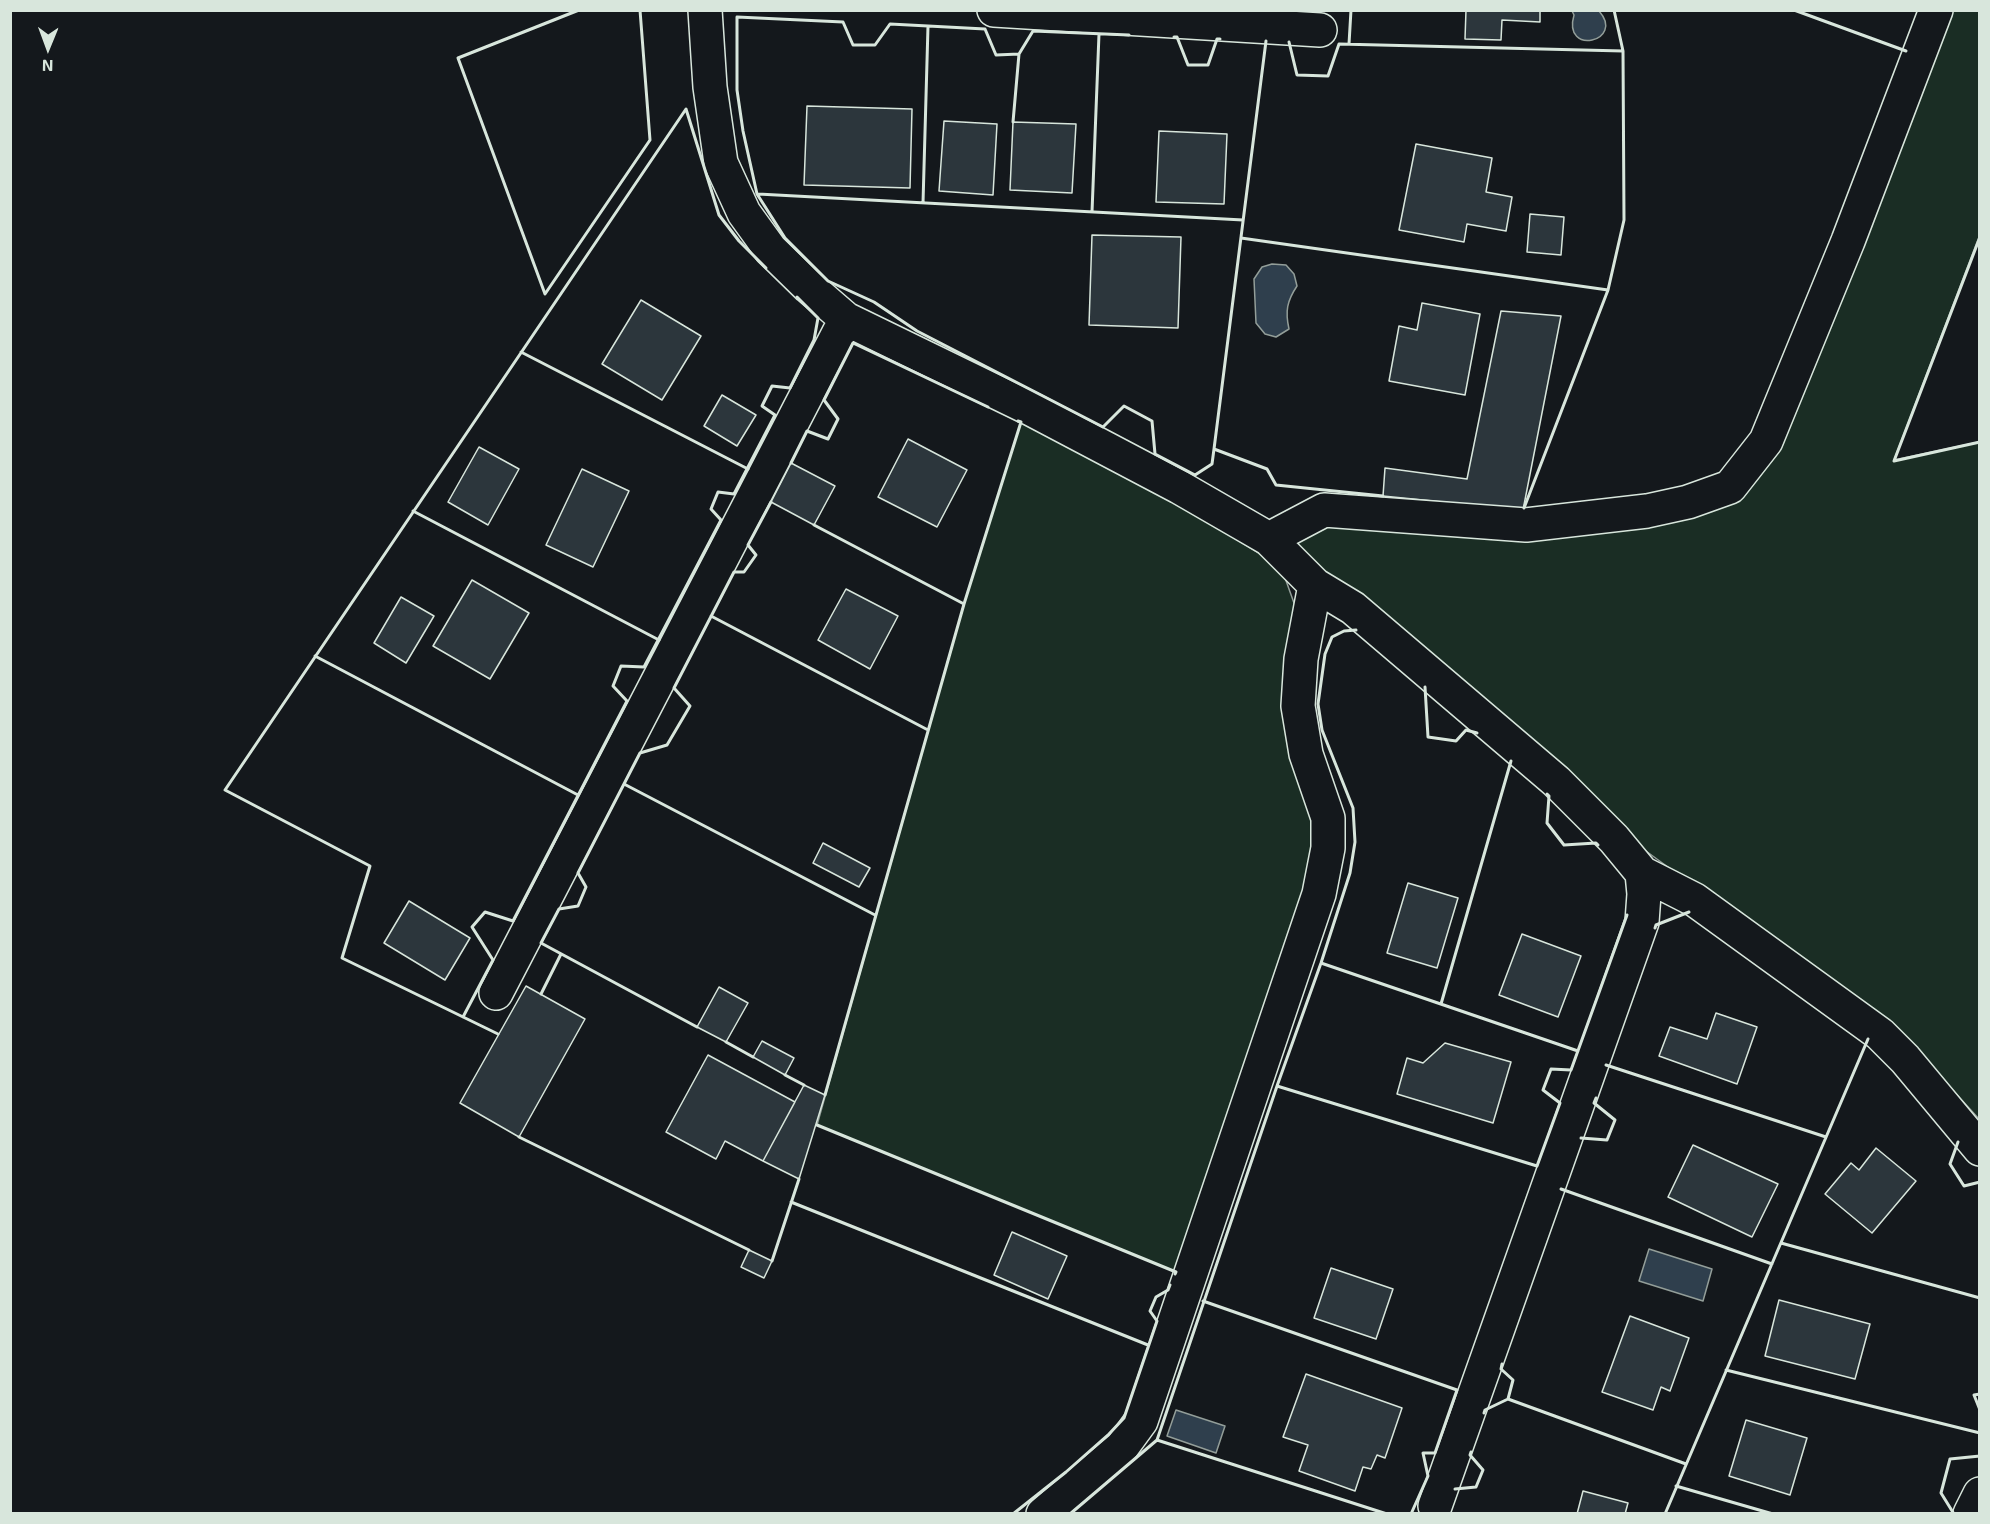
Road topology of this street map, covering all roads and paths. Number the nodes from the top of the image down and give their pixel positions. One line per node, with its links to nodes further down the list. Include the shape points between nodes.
1 (705, 10): 5 (street, via 710,87 721,163 744,213 770,249)
2 (994, 10): 4 (street)
3 (1936, 10): 6 (street, via 1766,441 1731,487 1647,511 1526,525 1324,510)
4 (1320, 30)
5 (846, 319): 6 (street, via 1031,409 1179,486); 9 (street)
6 (1269, 539): 7 (street)
7 (1315, 585): 8 (street, via 1353,608 1556,781); 13 (street, via 1301,659 1298,706 1306,754 1328,818 1328,848 1319,894 1142,1421 1122,1447)
8 (1642, 873): 10 (street, via 1695,900 1880,1034); 12 (street, via 1642,922)
9 (496, 993)
10 (1980, 1149)
11 (1980, 1494): 14 (street)
12 (1435, 1506)
13 (1043, 1514)
14 (1970, 1514)

